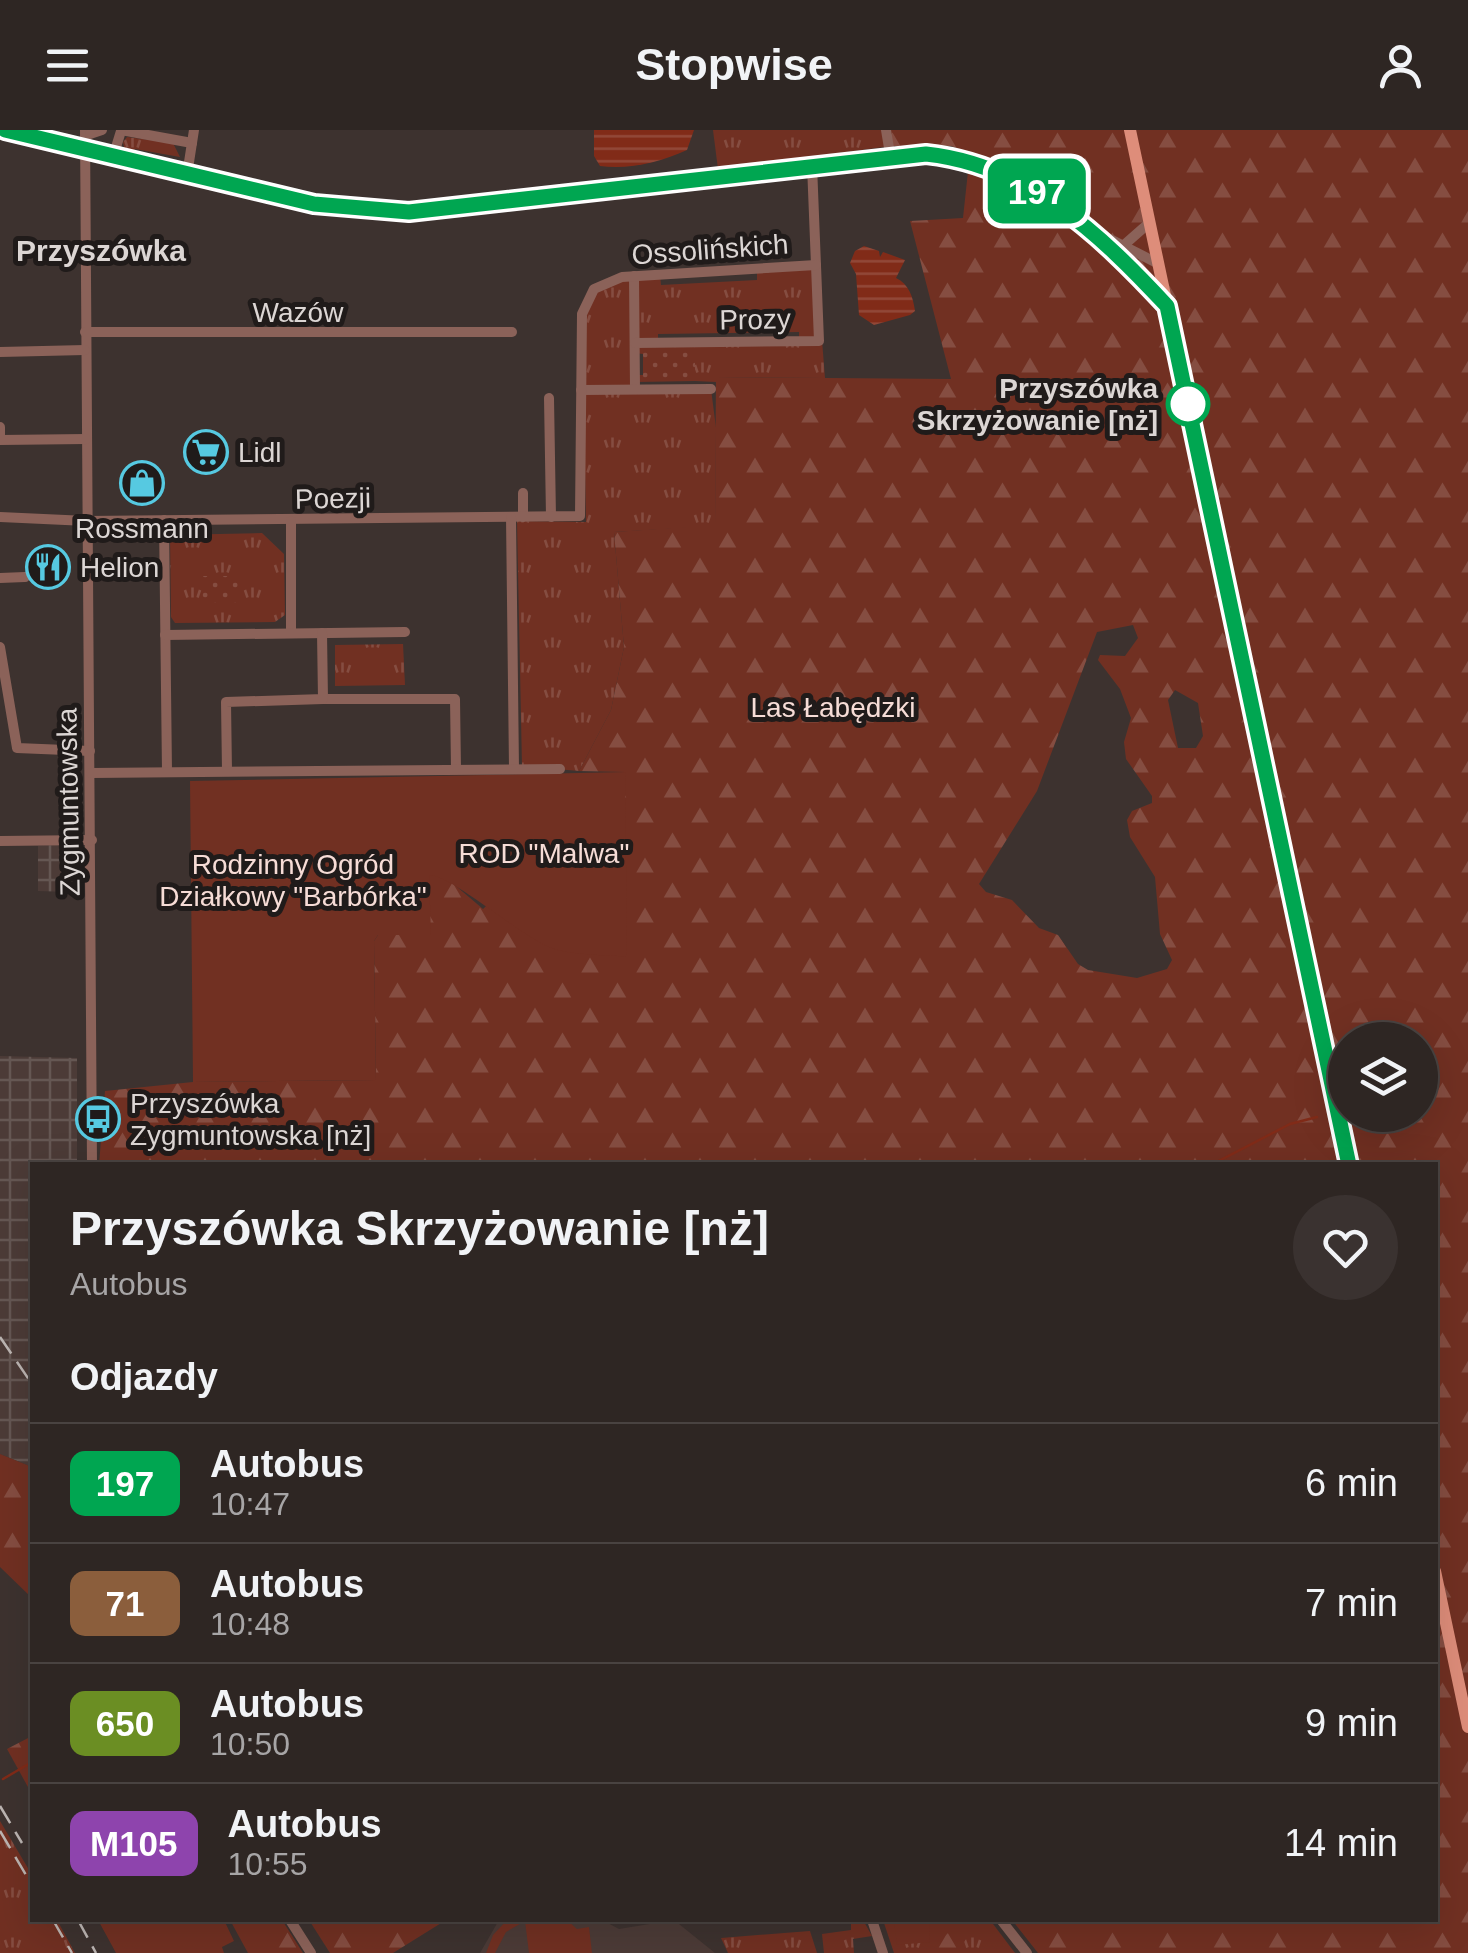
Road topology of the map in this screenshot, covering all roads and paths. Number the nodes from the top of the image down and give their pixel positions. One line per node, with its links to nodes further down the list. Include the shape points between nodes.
1 (5, 130): 8 (street)
2 (194, 130): 7 (street)
3 (886, 130): 9 (street)
4 (1130, 130): 13 (main road)
5 (92, 131): 8 (street, Zygmuntowska)
6 (121, 131): 7 (street); 10 (street)
7 (192, 143): 12 (street)
8 (85, 150): 10 (street); 21 (street, Zygmuntowska)
9 (890, 154): 11 (street); 14 (street, via 946,156 990,168 1034,189)
10 (113, 157): 12 (street)
11 (812, 165): 12 (street, via 409,212 320,206); 17 (street, Prozy)
12 (187, 176)
13 (1149, 223): 15 (street); 16 (main road)
14 (1092, 231): 15 (street); 18 (street)
15 (1124, 245): 16 (street)
16 (1157, 263): 18 (street); 20 (main road)
17 (816, 265): 19 (street, Ossolińskich); 23 (street, Prozy, via 819,341)
18 (1131, 267): 20 (street)
19 (634, 276): 23 (street); 27 (street, Ossolińskich, via 604,282 585,304)
20 (1167, 306): 58 (main road)
21 (85, 332): 22 (street, Wazów); 24 (street, Zygmuntowska)
22 (512, 332)
23 (635, 343): 26 (street)
24 (85, 350): 25 (street); 31 (street, Zygmuntowska)
25 (0, 352)
26 (636, 389): 27 (street); 28 (street)
27 (582, 390): 33 (street, Ossolińskich)
28 (711, 390)
29 (549, 398): 36 (street)
30 (0, 427): 31 (street, via 0,440)
31 (86, 439): 38 (street, Zygmuntowska)
32 (523, 493): 35 (street)
33 (580, 516): 36 (street, Poezji)
34 (0, 517): 38 (street, Poezji)
35 (517, 517): 36 (street, Poezji); 39 (street, Poezji); 50 (street)
36 (551, 517)
37 (164, 520): 38 (street, Poezji); 39 (street, Poezji); 45 (street)
38 (88, 521): 48 (street, Zygmuntowska)
39 (291, 521): 43 (street)
40 (0, 578): 41 (street)
41 (25, 578)
42 (405, 632): 44 (street)
43 (291, 633): 44 (street); 45 (street)
44 (322, 633): 47 (street)
45 (165, 635): 53 (street)
46 (0, 647): 48 (street, via 17,748)
47 (323, 700): 49 (street, via 455,699); 52 (street, via 226,702)
48 (90, 751): 54 (street, Zygmuntowska)
49 (456, 769): 50 (street); 52 (street)
50 (514, 769): 51 (street)
51 (560, 769)
52 (227, 771): 53 (street)
53 (167, 772): 54 (street)
54 (90, 773): 56 (street, Zygmuntowska)
55 (0, 840): 56 (street)
56 (92, 840): 57 (street, Zygmuntowska)
57 (92, 1162)
58 (1348, 1162)
59 (1438, 1586): 60 (main road)
60 (1468, 1727)
61 (291, 1922): 64 (street)
62 (873, 1922): 65 (street)
63 (1003, 1922): 66 (street)
64 (311, 1953)
65 (883, 1953)
66 (1027, 1953)

